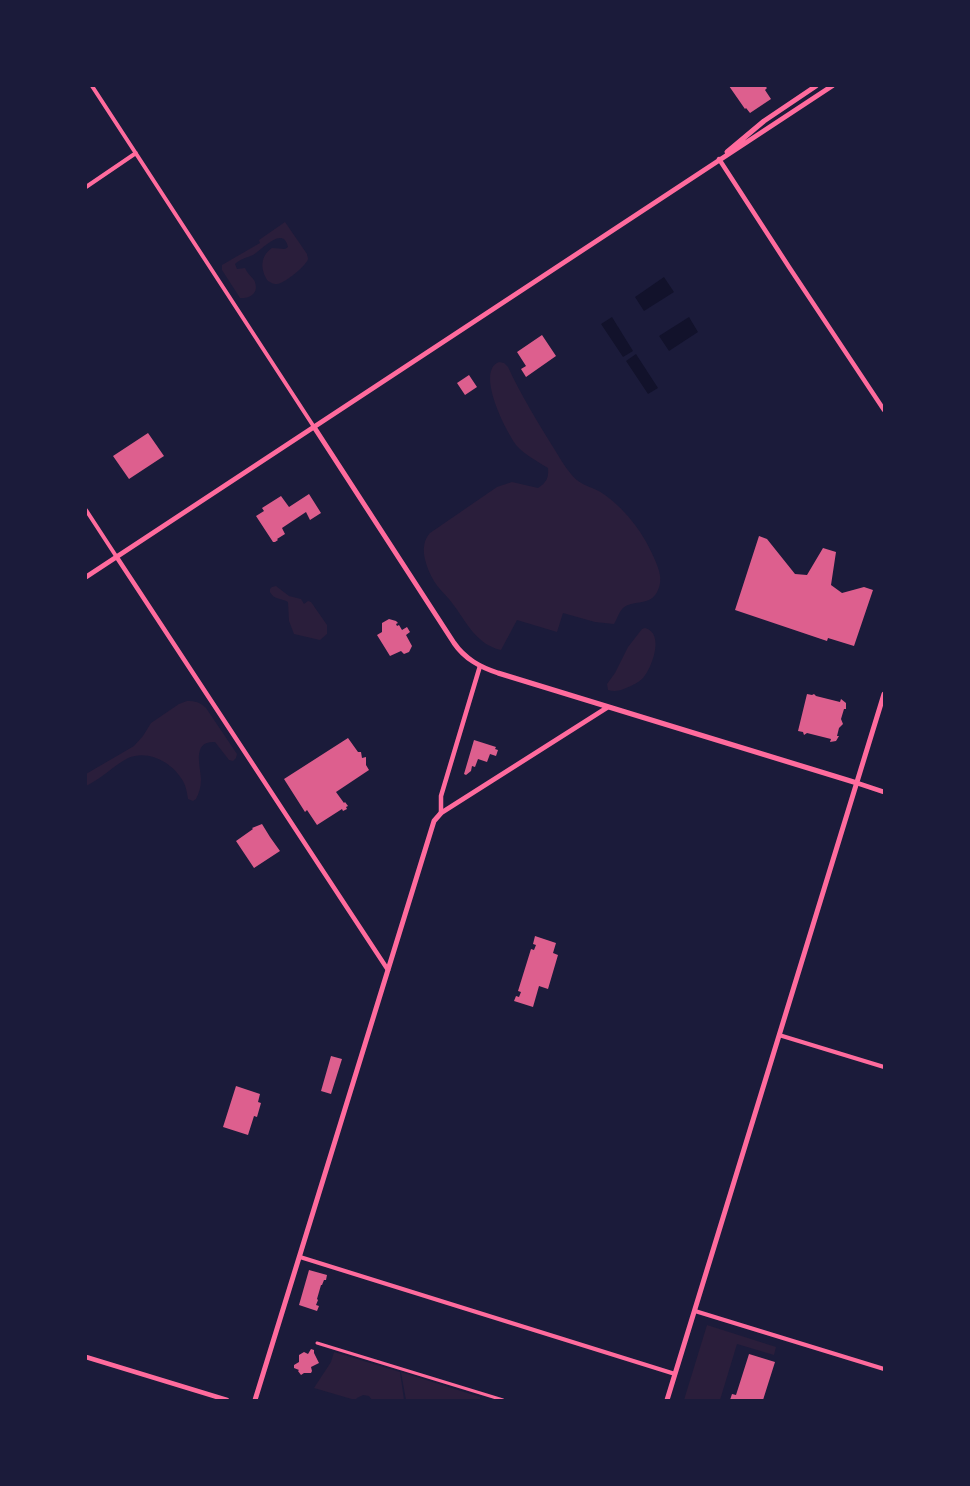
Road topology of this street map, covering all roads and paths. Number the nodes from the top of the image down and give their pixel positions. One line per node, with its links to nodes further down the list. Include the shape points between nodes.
1 (92, 86): 4 (street)
2 (816, 86): 5 (main road, via 759,124)
3 (832, 86): 5 (main road)
4 (136, 153): 6 (street); 8 (street)
5 (720, 159): 7 (street); 8 (main road)
6 (86, 187)
7 (885, 410)
8 (314, 427): 10 (main road); 12 (main road, via 454,643)
9 (86, 510): 10 (street)
10 (116, 556): 11 (main road); 18 (street)
11 (86, 577)
12 (480, 666): 14 (main road); 17 (street, via 441,796)
13 (885, 694): 15 (main road)
14 (608, 707): 15 (main road); 17 (main road)
15 (857, 783): 16 (street); 19 (main road)
16 (885, 792)
17 (441, 813): 18 (main road, via 432,826)
18 (388, 970): 21 (main road)
19 (779, 1035): 20 (street); 22 (main road)
20 (885, 1067)
21 (299, 1257): 26 (street); 28 (main road)
22 (695, 1311): 25 (street); 26 (main road)
23 (317, 1343): 29 (street)
24 (86, 1357): 27 (street)
25 (885, 1369)
26 (675, 1374): 30 (main road)
27 (227, 1401)
28 (255, 1401)
29 (502, 1401)
30 (667, 1401)

